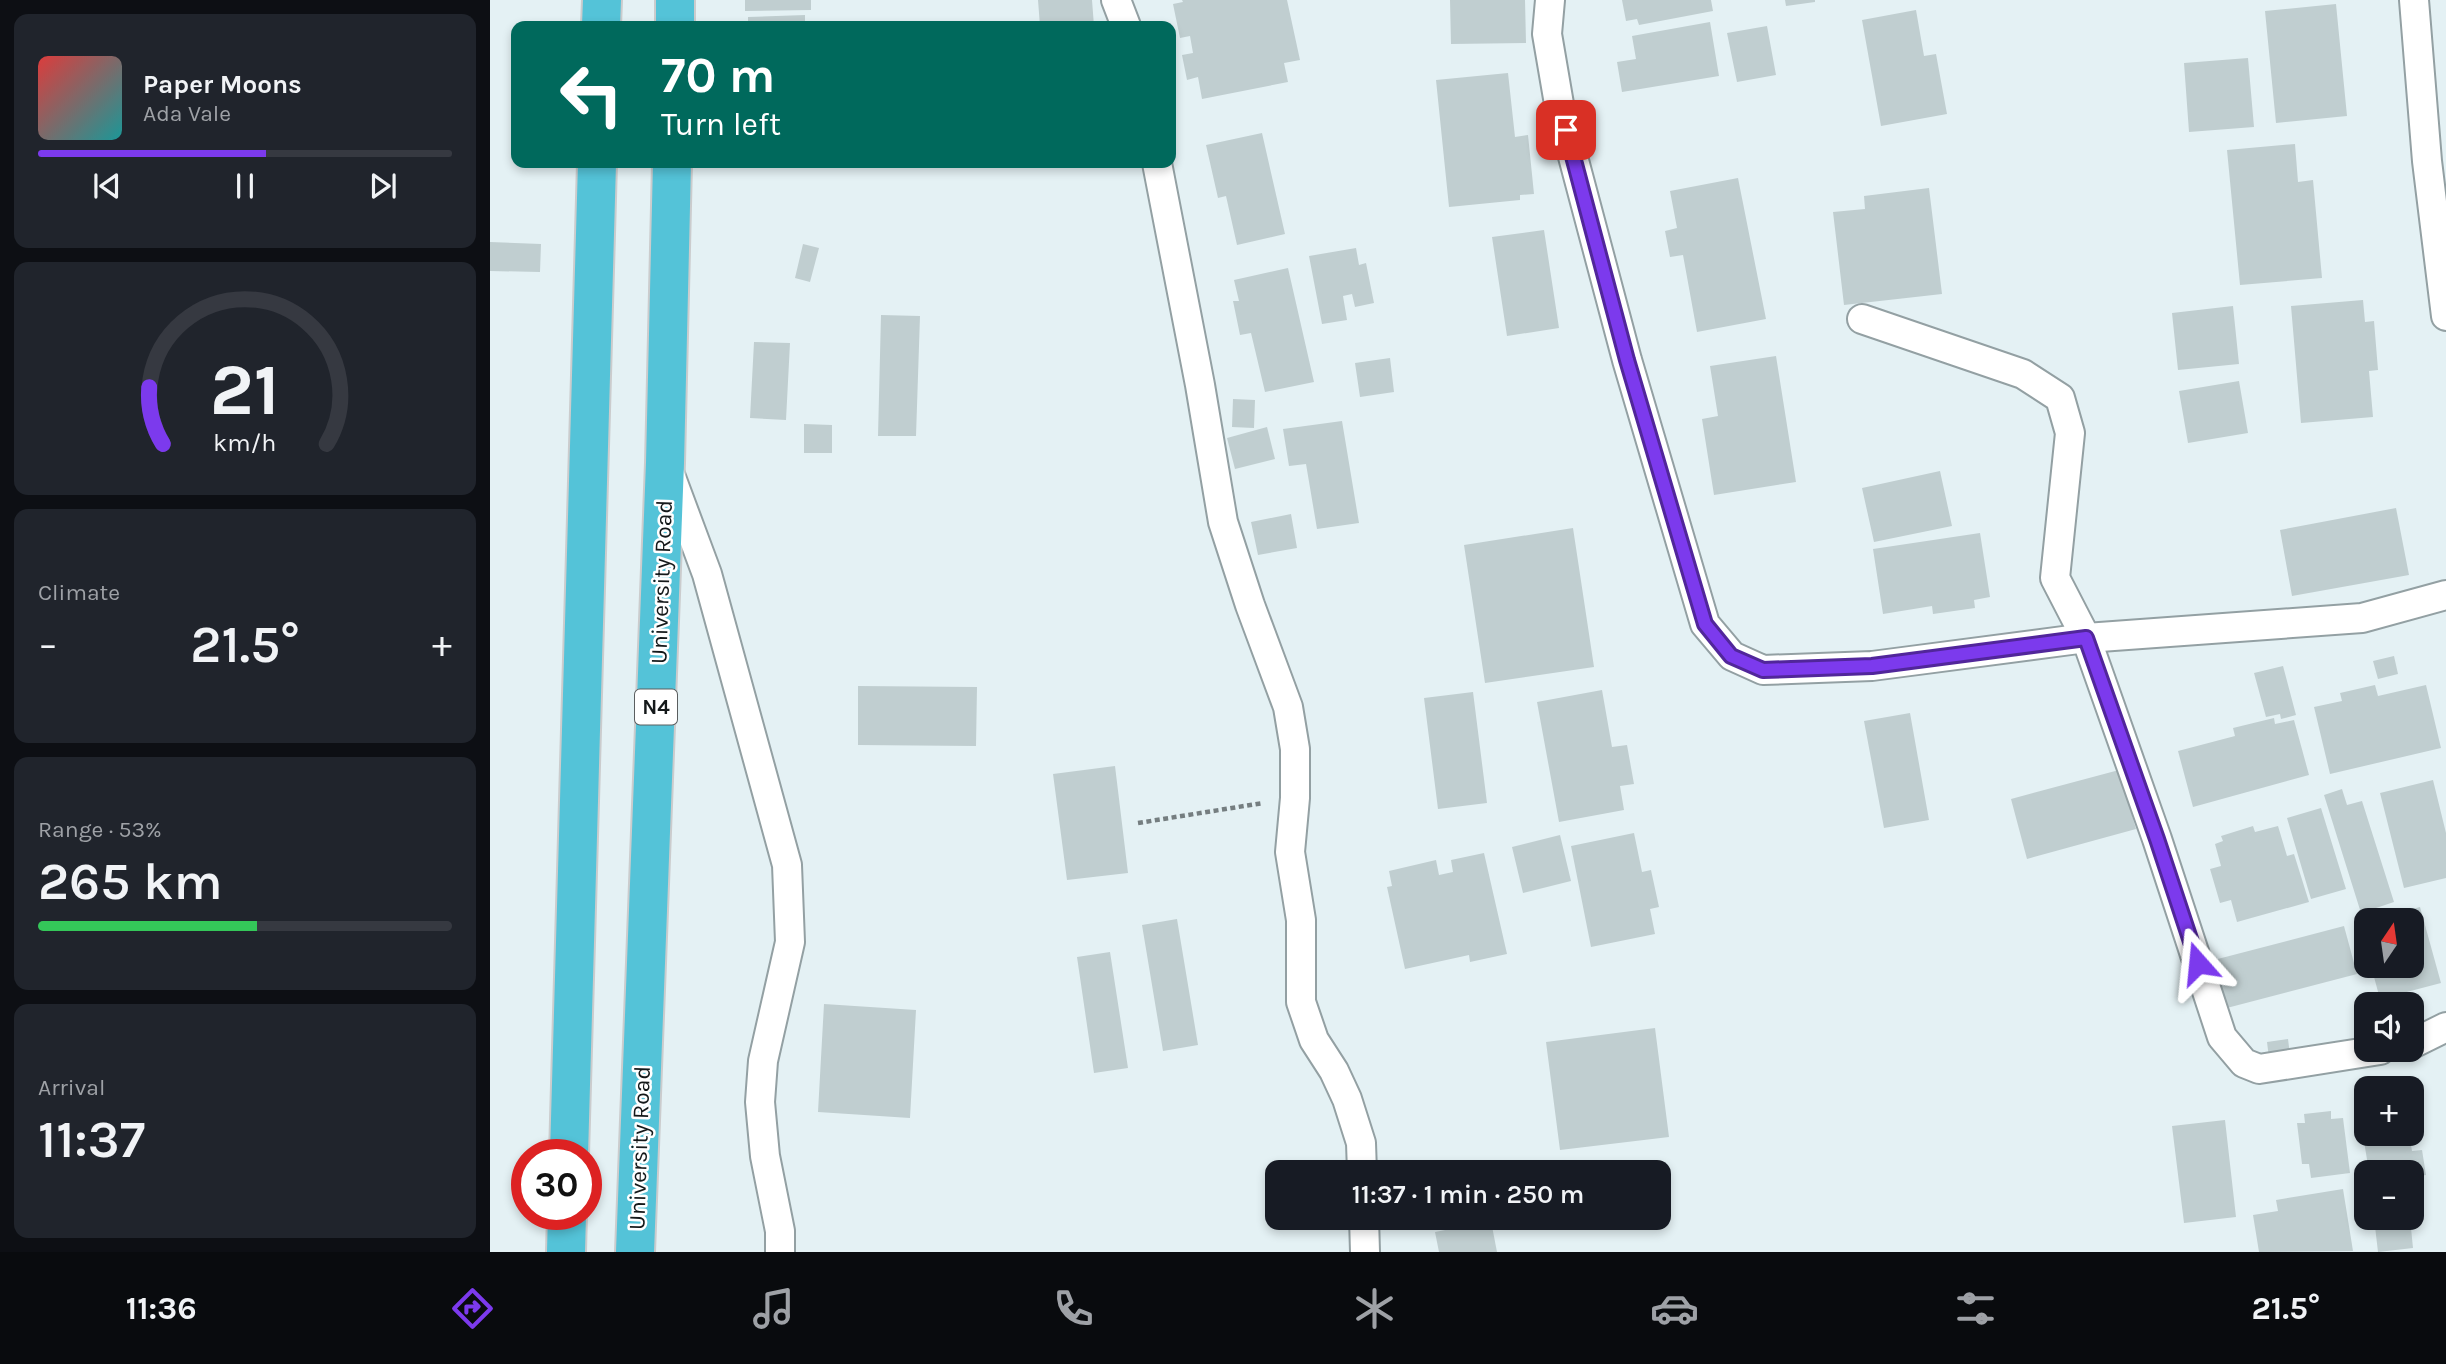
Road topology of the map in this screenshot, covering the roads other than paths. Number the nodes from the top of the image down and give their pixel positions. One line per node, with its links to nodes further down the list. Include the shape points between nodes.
1 (602, 0): 6 (highway)
2 (675, 0): 7 (highway)
3 (1116, 0): 8 (street)
4 (1550, 0): 16 (street, via 1547,34 1559,104 1627,360 1705,624 1731,656 1763,670 1872,666)
5 (2414, 0): 12 (street)
6 (601, 21)
7 (674, 21)
8 (1124, 21)
9 (597, 168): 20 (highway)
10 (672, 168): 14 (highway, University Road / N4)
11 (1158, 168): 21 (street, via 1223,522 1288,707 1295,749 1290,852 1301,920 1301,1002 1314,1040 1346,1099 1361,1143)
12 (2446, 316)
13 (1862, 319): 16 (street, via 2023,374 2060,398 2070,433 2055,579)
14 (665, 463): 25 (highway, University Road / N4); 26 (street, via 707,575 787,865 790,942 763,1061 760,1102)
15 (2446, 595): 16 (street, via 2362,618)
16 (2086, 638): 19 (street, via 2222,1037 2244,1063 2259,1069)
17 (2446, 1027): 18 (street)
18 (2424, 1038)
19 (2354, 1054)
20 (569, 1139)
21 (1362, 1160)
22 (567, 1230): 24 (highway)
23 (1364, 1230): 27 (street)
24 (566, 1252)
25 (635, 1252)
26 (780, 1252)
27 (1365, 1252)

